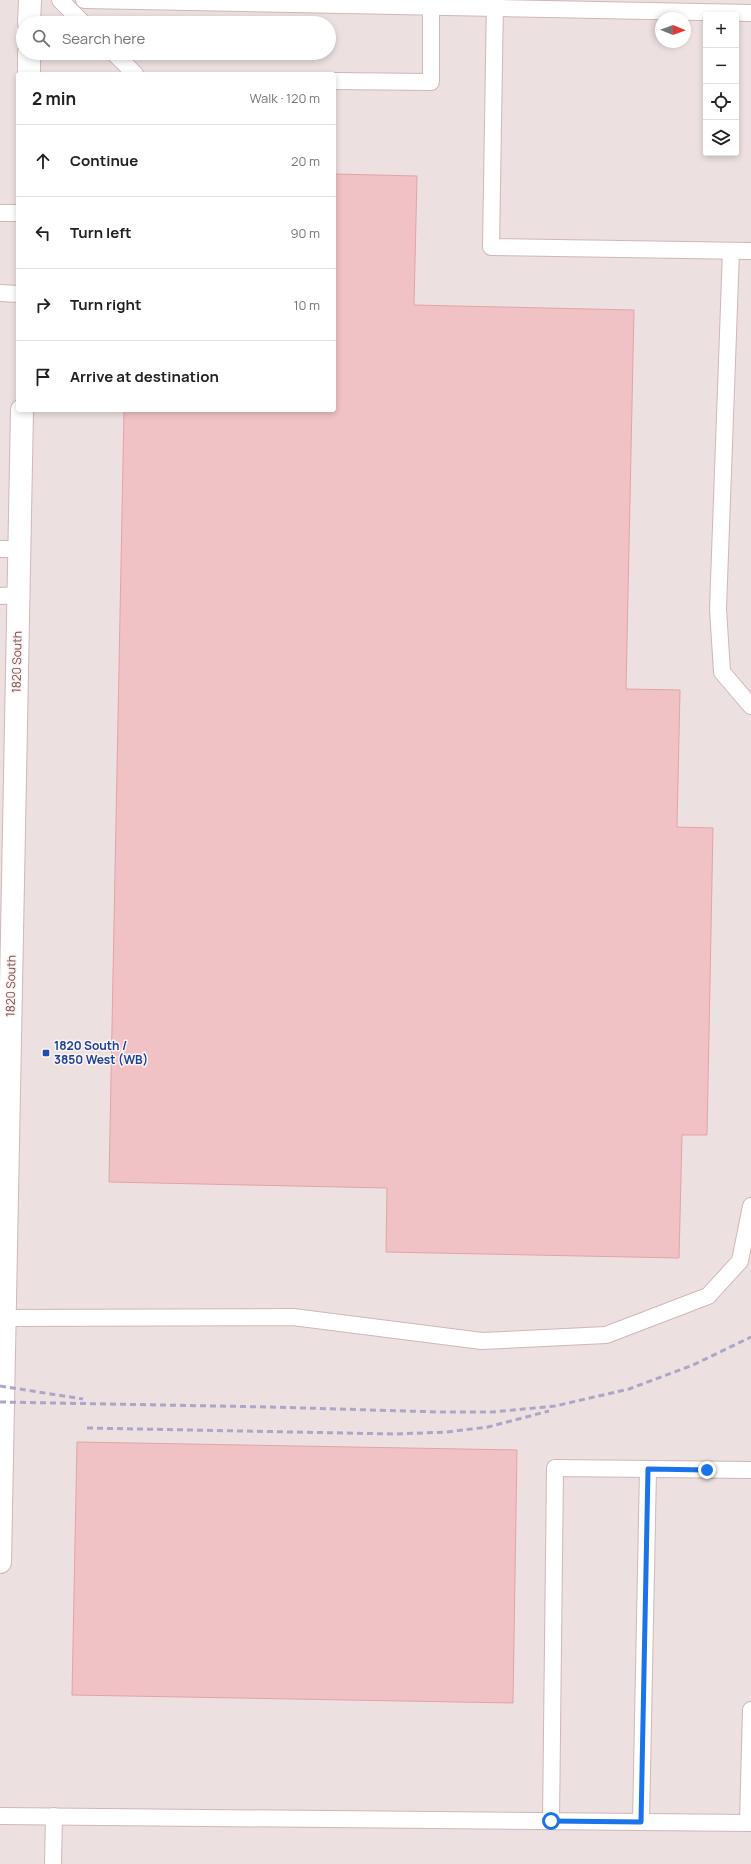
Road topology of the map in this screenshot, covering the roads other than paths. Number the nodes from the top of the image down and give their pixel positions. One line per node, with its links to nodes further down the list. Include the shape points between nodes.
1 (30, 0): 7 (street)
2 (60, 0): 8 (lane)
3 (84, 0): 5 (lane)
4 (495, 3): 5 (lane); 6 (lane); 16 (lane, via 491,247)
5 (431, 6): 13 (lane, via 431,82)
6 (751, 13)
7 (30, 16)
8 (76, 16)
9 (29, 60): 11 (street)
10 (121, 60): 12 (lane)
11 (29, 72)
12 (133, 72)
13 (336, 81)
14 (0, 213): 15 (lane)
15 (16, 213)
16 (731, 251): 17 (lane); 23 (lane, via 718,609 722,672)
17 (751, 251)
18 (0, 293): 19 (lane)
19 (16, 294)
20 (22, 412): 21 (street, 1820 South)
21 (10, 549): 22 (street, 1820 South)
22 (9, 596): 24 (street, 1820 South)
23 (751, 706)
24 (4, 1132): 26 (street, 1820 South)
25 (751, 1206): 26 (lane, via 740,1261 708,1296 606,1335 482,1341 293,1317)
26 (5, 1318): 29 (street, 1820 South)
27 (648, 1469): 28 (lane); 33 (lane, via 555,1468); 34 (lane)
28 (751, 1470)
29 (0, 1562)
30 (751, 1710): 35 (lane)
31 (0, 1816): 32 (lane)
32 (54, 1816): 33 (lane); 36 (lane)
33 (551, 1821): 34 (lane)
34 (641, 1822): 35 (lane)
35 (750, 1823)
36 (53, 1864)

